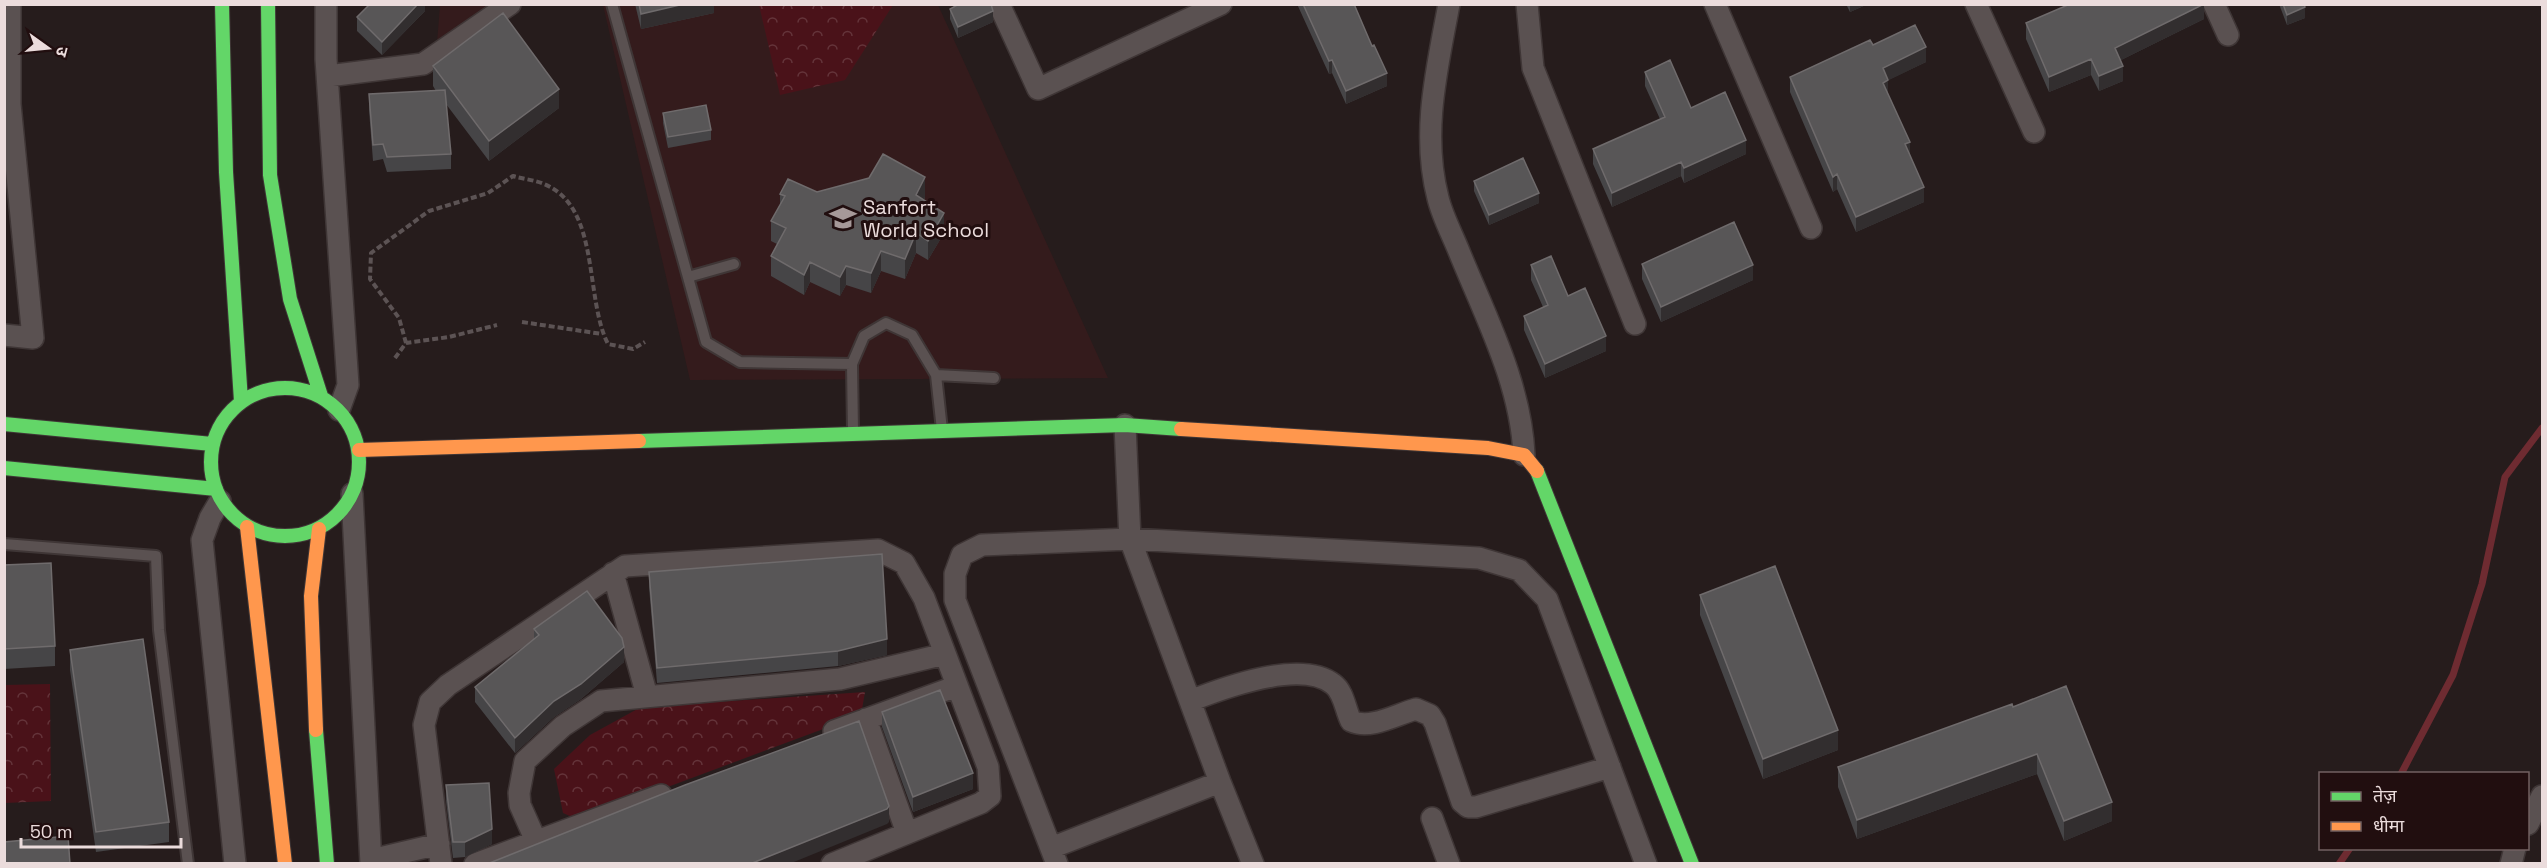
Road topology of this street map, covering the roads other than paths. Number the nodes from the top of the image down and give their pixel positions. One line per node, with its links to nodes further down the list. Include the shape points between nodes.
1 (10, 4): 21 (street, via 10,104 33,338)
2 (222, 4): 26 (street, via 226,172)
3 (268, 4): 25 (street, via 270,174 290,298)
4 (326, 4): 15 (street)
5 (510, 4): 15 (street, via 423,64)
6 (612, 4): 19 (lane)
7 (999, 4): 8 (street, via 1038,89)
8 (1221, 4)
9 (1449, 4): 34 (street, via 1430,105 1436,190 1513,385 1523,422)
10 (1715, 4): 17 (street)
11 (1976, 4): 16 (street)
12 (2214, 4): 14 (street)
13 (1523, 5): 20 (street, via 1533,68)
14 (2228, 35)
15 (328, 76): 27 (street, via 348,385)
16 (2034, 132)
17 (1811, 228)
18 (734, 264): 19 (lane)
19 (688, 277): 22 (lane, via 706,342 740,362)
20 (1635, 324)
21 (4, 335)
22 (852, 364): 23 (lane, via 864,336 886,323 912,335); 31 (lane)
23 (936, 375): 24 (lane); 30 (lane)
24 (994, 378)
25 (321, 396): 26 (street, via 294,387 266,389); 27 (street)
26 (241, 401): 32 (street)
27 (339, 411): 33 (street)
28 (4, 424): 32 (street)
29 (1125, 425): 30 (street); 34 (street, via 1488,448); 40 (street)
30 (942, 430): 31 (street)
31 (853, 434): 33 (street)
32 (212, 444): 37 (street, via 210,473)
33 (359, 450): 36 (street)
34 (1524, 455): 69 (street, via 1541,476)
35 (4, 468): 37 (street)
36 (352, 494): 39 (street, via 339,514); 59 (street)
37 (218, 495): 38 (street); 61 (street, via 202,540)
38 (247, 527): 39 (street, via 270,536 296,537); 62 (street)
39 (319, 529): 63 (street, via 311,596 317,759)
40 (1130, 539): 46 (street); 49 (street, via 1479,558 1519,570 1547,599); 58 (street, via 982,545 962,555 955,574 955,600)
41 (4, 544): 60 (lane, via 156,556 159,630)
42 (613, 573): 43 (street, via 625,566 878,550 904,563 924,598); 45 (street); 57 (street, via 448,685 430,702 424,725)
43 (945, 654): 44 (street); 45 (street, via 840,680)
44 (957, 686): 47 (street); 55 (street, via 988,767 990,796 981,804)
45 (647, 696): 56 (street, via 601,701 563,726 525,760 520,805)
46 (1190, 701): 49 (street, via 1254,681 1308,674 1334,684 1351,721 1358,724 1422,710 1435,723 1462,802 1468,807); 50 (street)
47 (866, 719): 48 (street); 55 (street)
48 (811, 740)
49 (1610, 767): 68 (street)
50 (1220, 782): 58 (street); 66 (street)
51 (679, 788): 56 (street)
52 (2542, 796): 54 (street)
53 (1432, 818): 67 (street)
54 (2529, 822)
55 (908, 832): 65 (street)
56 (536, 841): 64 (street)
57 (440, 854): 59 (street)
58 (1054, 856)
59 (371, 862)
60 (188, 864)
61 (235, 864)
62 (285, 864)
63 (327, 864)
64 (475, 864)
65 (832, 864)
66 (1253, 864)
67 (1449, 864)
68 (1646, 864)
69 (1692, 864)

